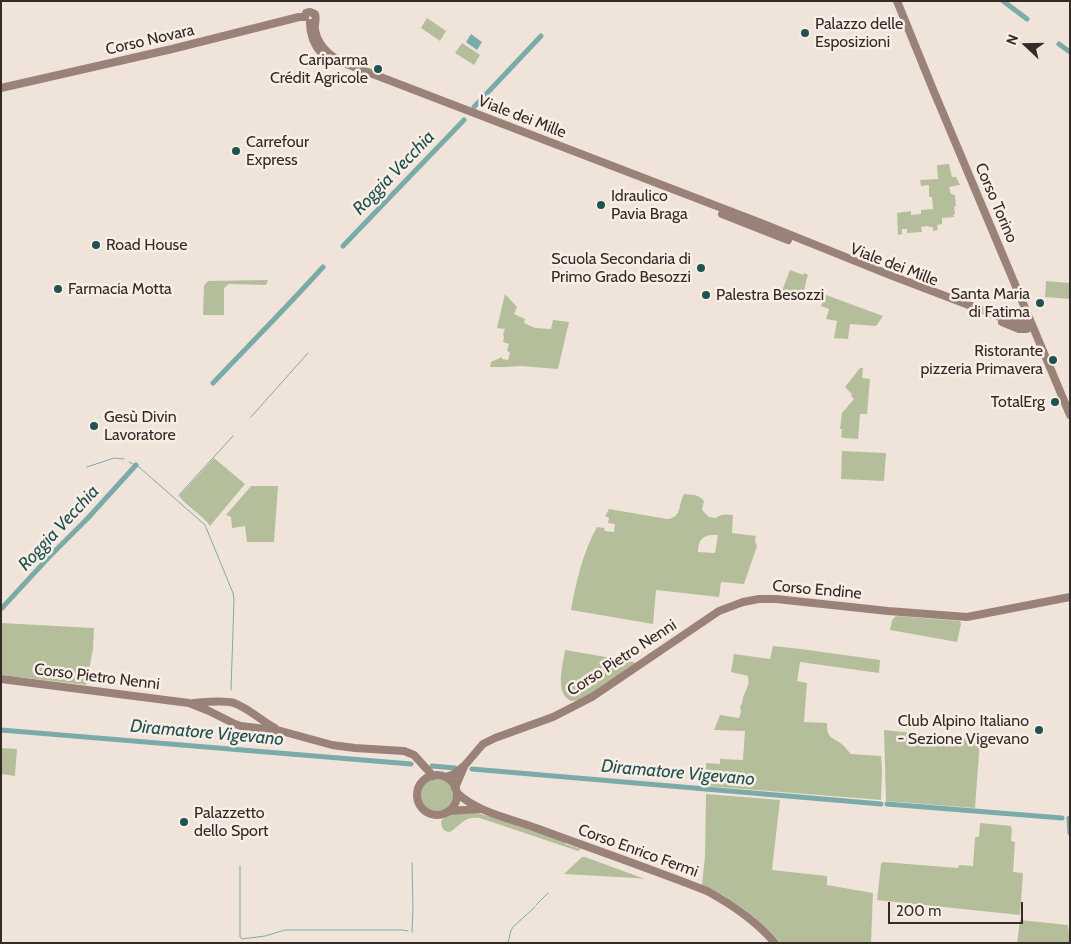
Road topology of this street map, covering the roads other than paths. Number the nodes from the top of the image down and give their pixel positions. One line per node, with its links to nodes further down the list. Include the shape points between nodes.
1 (897, 1): 4 (main road, Corso Torino)
2 (310, 20): 3 (main road, Corso Novara, via 299,17 172,50); 4 (main road, Viale dei Mille, via 310,34 316,46 333,63 1008,320)
3 (1, 88)
4 (1031, 324): 5 (main road, Corso Torino)
5 (1070, 415)
6 (1070, 597): 7 (main road, Corso Endine, via 967,617 776,599)
7 (744, 602): 16 (main road, Corso Pietro Nenni, via 719,611 592,697 483,744)
8 (1, 679): 10 (main road, Corso Pietro Nenni)
9 (229, 702): 10 (main road, Corso Pietro Nenni); 11 (main road, Corso Pietro Nenni); 12 (main road, via 224,713)
10 (189, 703): 12 (main road, Corso Pietro Nenni)
11 (248, 711): 13 (main road); 14 (main road, Corso Pietro Nenni)
12 (226, 720): 13 (main road, Corso Pietro Nenni)
13 (245, 726): 14 (main road, Corso Pietro Nenni)
14 (281, 731): 15 (main road, Corso Pietro Nenni, via 332,745 404,751)
15 (420, 762): 17 (main road, Corso Pietro Nenni); 19 (main road)
16 (465, 766): 18 (main road, Corso Pietro Nenni); 20 (main road, Corso Pietro Nenni)
17 (433, 776): 18 (main road); 19 (main road)
18 (446, 777): 20 (main road)
19 (422, 782): 22 (main road, via 417,793 422,808 437,815)
20 (456, 791): 21 (main road, Corso Enrico Fermi); 22 (main road, via 455,803)
21 (479, 809): 22 (main road, Corso Enrico Fermi); 23 (main road, Corso Enrico Fermi, via 707,891 747,916)
22 (449, 811)
23 (775, 943)

